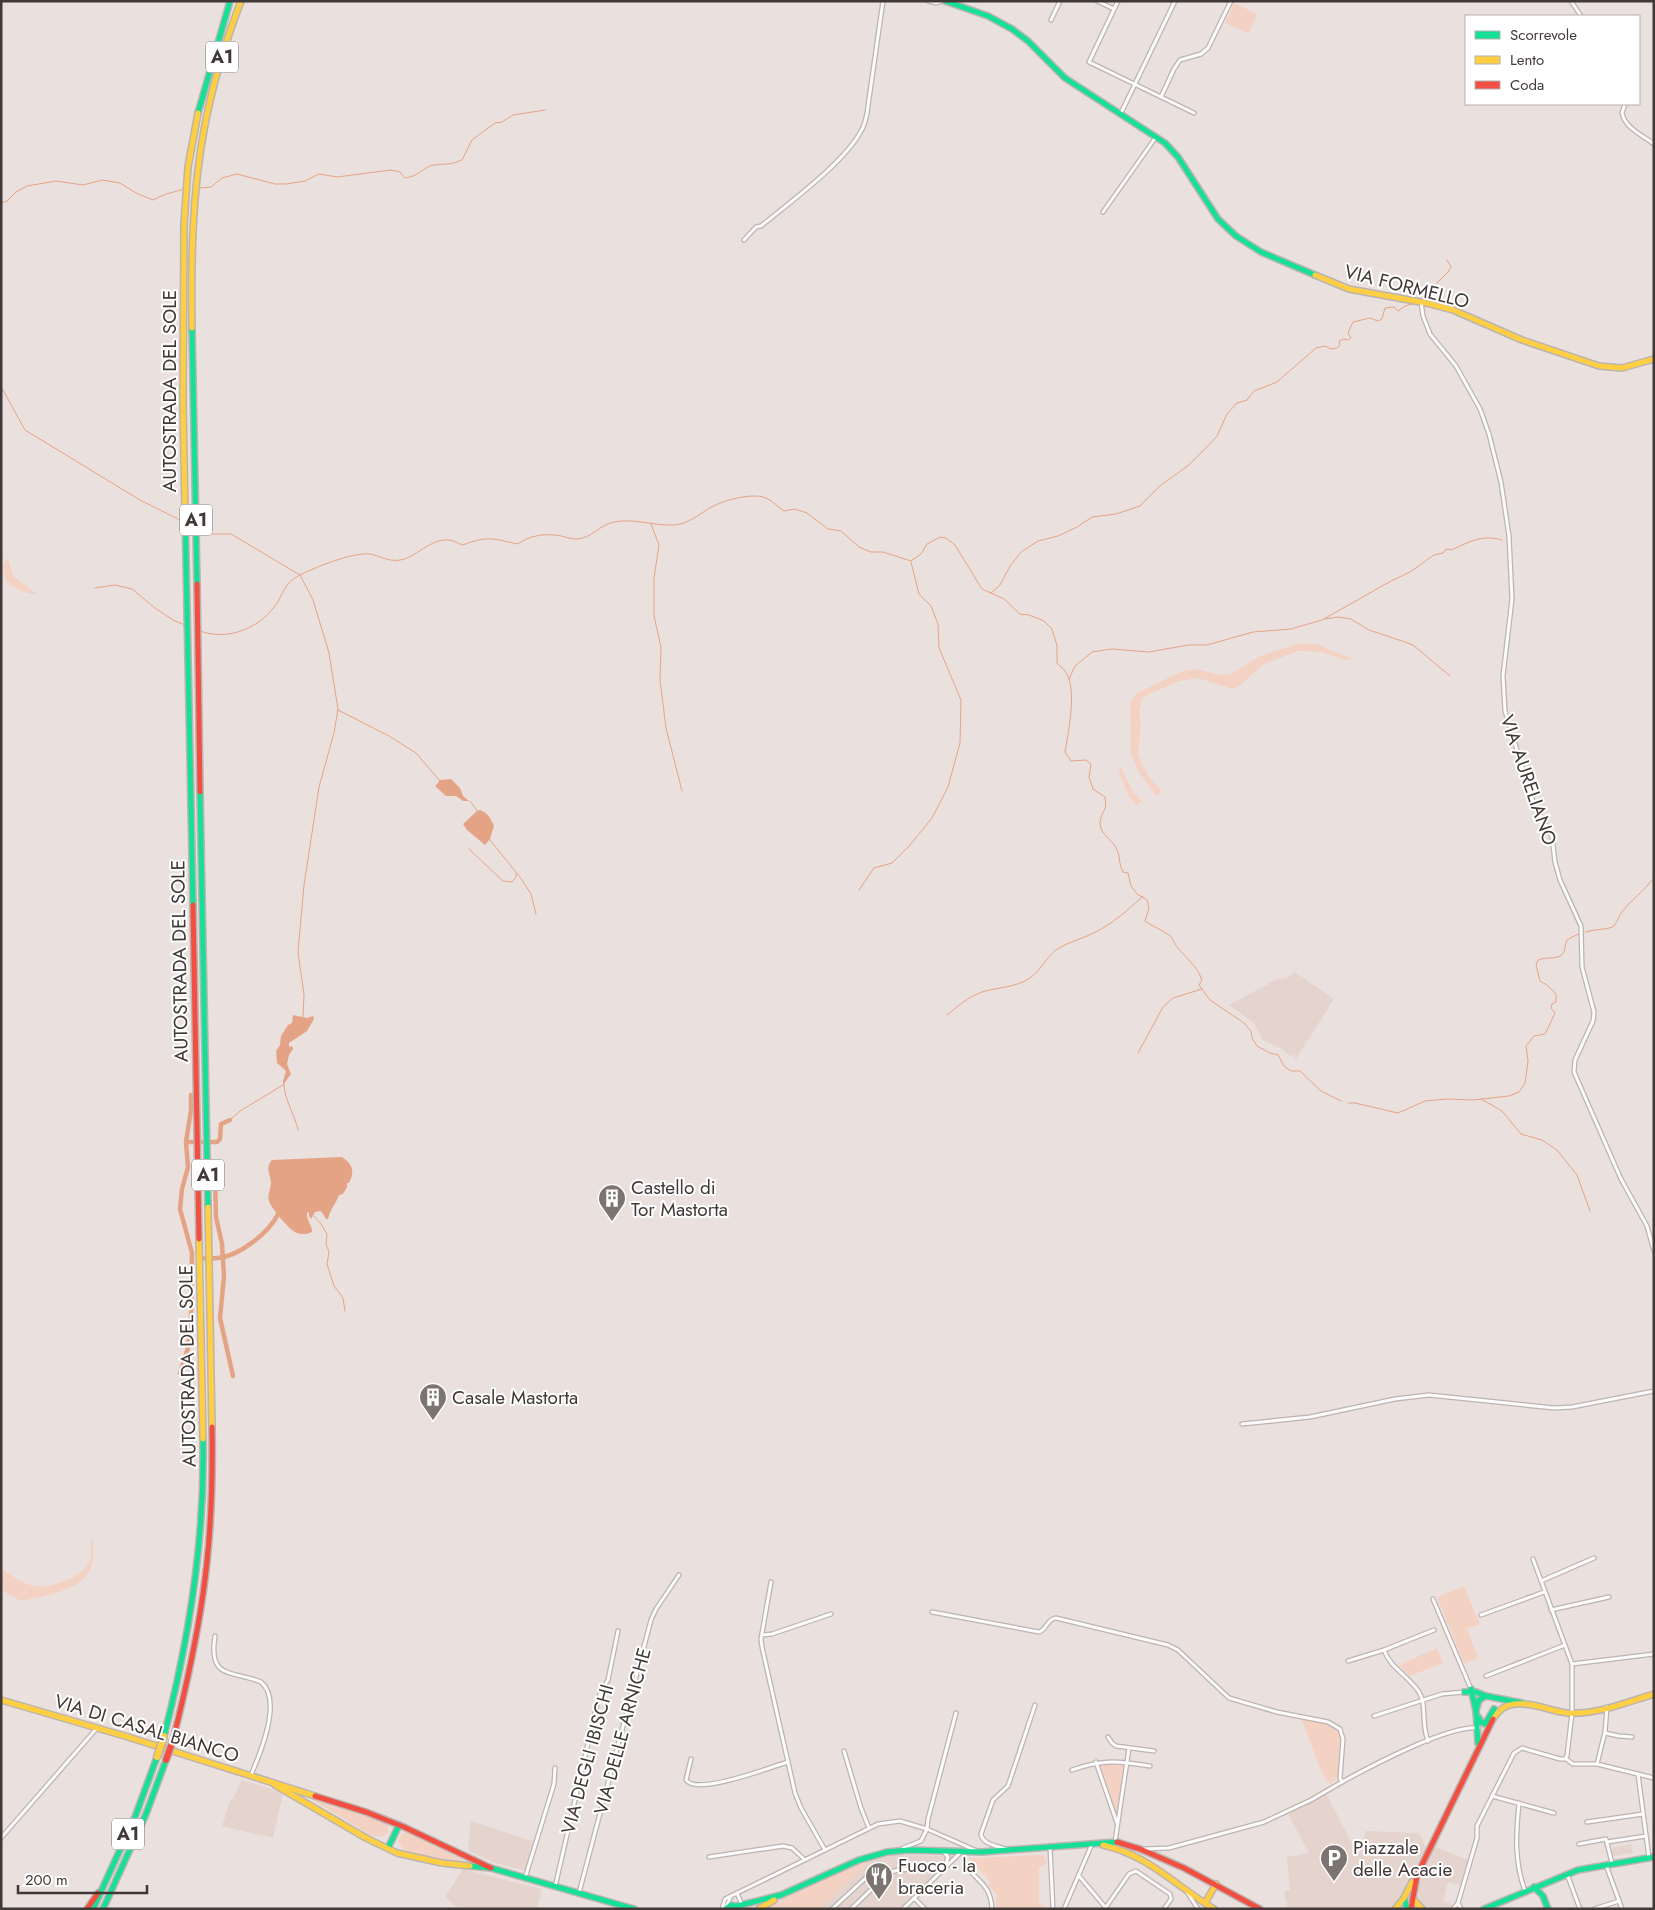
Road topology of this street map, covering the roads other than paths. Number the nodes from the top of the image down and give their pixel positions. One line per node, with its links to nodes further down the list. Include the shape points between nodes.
1 (230, 1): 123 (main road, AUTOSTRADA DEL SOLE / A1, bridge, via 198,113 188,167 182,316 203,1448 200,1522 190,1621 164,1736)
2 (240, 1): 150 (main road, AUTOSTRADA DEL SOLE / A1, bridge, via 218,71 198,168 192,316 212,1454 209,1532 196,1637 172,1740 141,1828)
3 (883, 1): 23 (street, via 868,113 862,131 842,156 761,226 756,226)
4 (928, 1): 5 (street)
5 (944, 1): 18 (main road, VIA FORMELLO, via 988,16 1012,29 1065,78)
6 (1060, 1): 14 (street)
7 (1096, 1): 12 (street)
8 (1118, 1): 12 (street)
9 (1175, 1): 15 (street)
10 (1231, 1): 16 (street, via 1208,48 1201,54 1180,60)
11 (1571, 1): 13 (street)
12 (1114, 9): 15 (street, via 1089,62)
13 (1579, 15)
14 (1052, 20)
15 (1136, 85): 16 (street); 18 (street)
16 (1161, 97): 19 (street)
17 (1625, 105): 21 (street, via 1622,113 1625,121)
18 (1121, 113): 20 (main road, VIA FORMELLO)
19 (1194, 113)
20 (1156, 137): 22 (street); 24 (main road, VIA FORMELLO, via 1176,155 1218,219 1250,246 1349,289)
21 (1654, 144)
22 (1103, 212)
23 (744, 240)
24 (1421, 302): 25 (main road, VIA FORMELLO, via 1453,310 1522,340 1602,366 1624,368); 26 (street, VIA AURELIANO, via 1425,323 1455,365 1481,412 1501,482 1509,536 1512,599 1503,676 1504,706 1532,799 1552,836 1560,880 1582,926 1582,967 1594,1012 1575,1060 1574,1072 1621,1179 1647,1226)
25 (1654, 359)
26 (1654, 1251)
27 (1654, 1391): 28 (street, via 1554,1408 1426,1395 1310,1417)
28 (1242, 1424)
29 (1594, 1558): 33 (street)
30 (1532, 1559): 33 (street)
31 (679, 1576): 135 (street, VIA DELLE ARNICHE, via 652,1619)
32 (771, 1582): 43 (street)
33 (1541, 1582): 34 (street)
34 (1544, 1592): 37 (street); 40 (street)
35 (1608, 1597): 37 (street)
36 (1433, 1599): 51 (street)
37 (1552, 1610): 45 (street)
38 (932, 1612): 88 (street, via 1039,1632 1056,1618 1170,1645 1229,1698 1337,1726 1343,1737)
39 (831, 1614): 43 (street)
40 (1481, 1615)
41 (1434, 1630): 46 (street)
42 (618, 1631): 130 (street, VIA DEGLI IBISCHI, via 608,1680 598,1700)
43 (762, 1635): 77 (street)
44 (215, 1636): 85 (street, via 213,1654 219,1666 230,1674 261,1682 268,1692 268,1727)
45 (1564, 1645): 49 (street); 50 (street)
46 (1384, 1650): 48 (street); 55 (street, via 1390,1662 1416,1688)
47 (1654, 1654): 49 (street)
48 (1348, 1661)
49 (1572, 1664): 61 (street)
50 (1486, 1676)
51 (1471, 1693): 53 (main road); 55 (street, via 1446,1694); 62 (main road)
52 (1654, 1694): 57 (main road)
53 (1488, 1696): 58 (main road); 59 (main road, via 1494,1701); 62 (main road, via 1478,1701)
54 (1, 1699): 65 (main road, VIA DI CASAL BIANCO)
55 (1422, 1701): 63 (street); 70 (street)
56 (1035, 1705): 111 (street, via 1008,1786 993,1800 981,1834 985,1841)
57 (1607, 1706): 61 (main road); 67 (street)
58 (1538, 1707): 61 (main road); 64 (main road, via 1506,1706)
59 (1494, 1710): 62 (main road, via 1485,1724); 64 (main road)
60 (956, 1713): 97 (street)
61 (1572, 1713): 76 (street)
62 (1477, 1715): 66 (main road)
63 (1374, 1716)
64 (1491, 1723): 66 (main road, via 1485,1729); 74 (main road)
65 (98, 1728): 85 (main road, VIA DI CASAL BIANCO); 99 (street)
66 (1476, 1728): 70 (street); 74 (main road, via 1480,1738)
67 (1605, 1732): 69 (street); 80 (street)
68 (1108, 1737): 71 (street, via 1115,1745)
69 (1632, 1737)
70 (1428, 1742): 88 (street)
71 (1129, 1748): 73 (street); 79 (street)
72 (844, 1751): 96 (street)
73 (1154, 1751)
74 (1475, 1753): 125 (main road)
75 (691, 1759): 77 (street, via 686,1780 697,1785 733,1780)
76 (1566, 1759): 80 (street, via 1573,1764); 89 (street, via 1518,1749)
77 (788, 1762): 108 (street, via 797,1799)
78 (1096, 1762): 79 (street); 83 (street); 95 (street)
79 (1127, 1762): 81 (street); 95 (street)
80 (1597, 1764): 84 (street)
81 (1150, 1766)
82 (555, 1768): 127 (street, via 554,1784)
83 (1072, 1770)
84 (1638, 1774): 87 (street); 92 (street)
85 (251, 1775): 86 (main road, VIA DI CASAL BIANCO)
86 (259, 1777): 94 (main road, VIA DI CASAL BIANCO); 104 (main road, VIA DI CASAL BIANCO)
87 (1654, 1778)
88 (1342, 1782): 106 (street, via 1270,1819)
89 (1492, 1796): 90 (street); 143 (street, via 1476,1830 1477,1838)
90 (1519, 1803): 91 (street); 132 (street, via 1516,1843 1518,1871)
91 (1554, 1813)
92 (1643, 1814): 93 (street); 98 (street)
93 (1587, 1822)
94 (399, 1825): 104 (main road); 120 (main road, VIA DI CASAL BIANCO)
95 (1118, 1826): 100 (street)
96 (869, 1828): 97 (street, via 896,1821); 108 (street)
97 (927, 1829): 109 (street, via 919,1842); 112 (street)
98 (1646, 1836): 101 (street); 115 (street)
99 (1, 1838)
100 (1115, 1842): 102 (main road); 107 (main road)
101 (1607, 1842): 103 (street, via 1606,1838); 118 (street)
102 (1092, 1844): 105 (main road); 126 (street); 133 (main road, via 1116,1847 1140,1857)
103 (1579, 1844)
104 (388, 1848): 120 (main road, VIA DI CASAL BIANCO, via 442,1863)
105 (1050, 1848): 111 (main road); 158 (street)
106 (1170, 1848): 107 (street); 117 (street, via 1162,1853)
107 (1141, 1849): 117 (main road)
108 (825, 1850): 116 (street)
109 (898, 1850): 110 (main road); 136 (main road, via 868,1857)
110 (943, 1851): 113 (main road); 119 (street, via 948,1857)
111 (1011, 1851): 112 (main road)
112 (982, 1852): 113 (main road)
113 (960, 1853): 119 (street)
114 (709, 1857): 116 (street, via 780,1846 791,1848)
115 (1652, 1857): 118 (main road)
116 (804, 1859): 134 (street)
117 (1169, 1861): 129 (main road)
118 (1609, 1864): 122 (main road); 142 (street)
119 (944, 1867): 124 (street, via 898,1870); 138 (street)
120 (491, 1868): 127 (main road, VIA DI CASAL BIANCO)
121 (969, 1870): 157 (street, via 989,1891)
122 (1566, 1874): 128 (main road); 174 (street)
123 (110, 1875): 148 (main road); 149 (main road, AUTOSTRADA DEL SOLE / A1)
124 (881, 1875): 153 (street, via 869,1874); 154 (street, via 876,1885)
125 (1417, 1875): 139 (main road); 140 (main road)
126 (1079, 1876): 147 (street); 159 (street)
127 (525, 1878): 130 (main road, VIA DI CASAL BIANCO)
128 (1548, 1882): 131 (main road); 137 (main road, via 1543,1888)
129 (1216, 1884): 144 (main road); 163 (main road)
130 (555, 1887): 135 (main road, VIA DI CASAL BIANCO)
131 (1534, 1887): 132 (main road); 137 (main road)
132 (1525, 1891): 141 (main road)
133 (1186, 1892): 144 (main road); 161 (street)
134 (737, 1893): 145 (street); 146 (street, via 731,1896)
135 (579, 1894): 151 (main road, VIA DI CASAL BIANCO)
136 (781, 1895): 145 (main road); 152 (main road)
137 (1543, 1896): 173 (main road)
138 (914, 1898): 155 (street); 156 (street)
139 (1404, 1898): 164 (main road); 165 (main road)
140 (1414, 1900): 166 (main road); 167 (main road)
141 (1504, 1900): 170 (main road); 171 (main road); 172 (main road)
142 (1619, 1901): 175 (street); 176 (street)
143 (1458, 1903): 168 (street); 169 (street)
144 (1204, 1904): 162 (main road)
145 (740, 1907): 146 (main road, via 731,1905)
146 (725, 1908)
147 (1106, 1908): 160 (street, via 1129,1875 1136,1871 1169,1893 1171,1898)
148 (87, 1909)
149 (93, 1909)
150 (103, 1909)
151 (634, 1909)
152 (759, 1909)
153 (832, 1909)
154 (851, 1909)
155 (903, 1909)
156 (925, 1909)
157 (992, 1909)
158 (1053, 1909)
159 (1064, 1909)
160 (1164, 1909)
161 (1198, 1909)
162 (1214, 1909)
163 (1260, 1909)
164 (1394, 1909)
165 (1408, 1909)
166 (1411, 1909)
167 (1422, 1909)
168 (1453, 1909)
169 (1461, 1909)
170 (1484, 1909)
171 (1488, 1909)
172 (1493, 1909)
173 (1548, 1909)
174 (1580, 1909)
175 (1594, 1909)
176 (1622, 1909)

